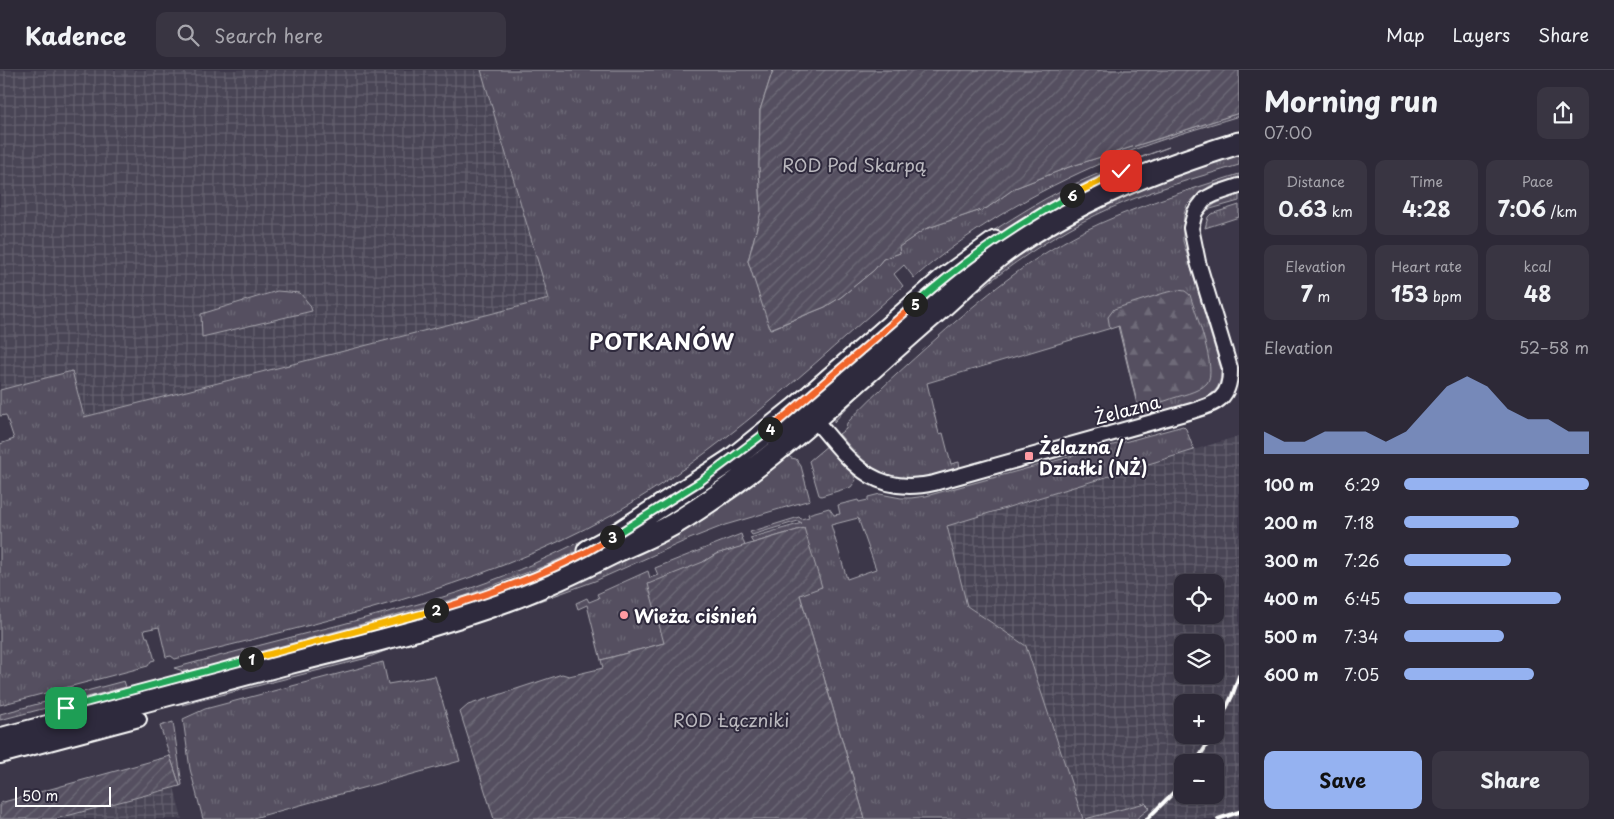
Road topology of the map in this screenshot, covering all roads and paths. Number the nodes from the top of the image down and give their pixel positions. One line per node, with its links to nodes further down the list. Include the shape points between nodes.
1 (1239, 129): 4 (main road, via 1121,171 1024,223 944,279)
2 (1239, 143): 4 (main road, via 1122,185 1074,209 1017,244)
3 (1239, 186): 4 (street, Żelazna, via 1205,199 1195,212 1192,224 1198,262 1230,368 1226,392 1215,403 911,487 890,484 863,472)
4 (808, 411): 6 (main road, via 610,539 527,578 437,610); 7 (main road, via 746,474 677,522 529,592 404,633)
5 (139, 720): 8 (street)
6 (0, 725)
7 (0, 739)
8 (0, 756)

